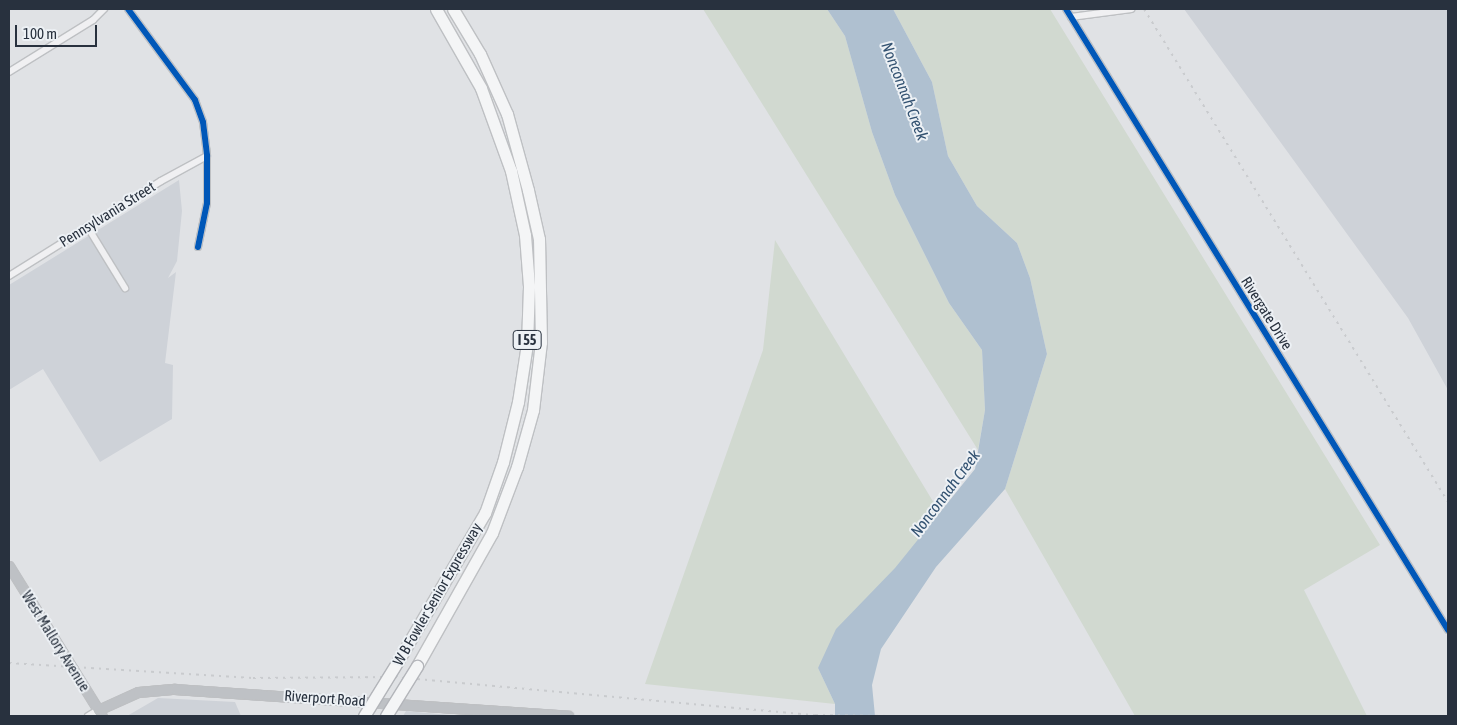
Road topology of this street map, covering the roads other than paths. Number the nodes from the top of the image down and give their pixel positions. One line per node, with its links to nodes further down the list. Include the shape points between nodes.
1 (104, 9): 8 (street, via 93,20)
2 (128, 9): 9 (street, via 195,100 203,122)
3 (436, 9): 18 (highway, W B Fowler Senior Expressway / I 55, bridge, via 481,88 511,171 525,235 529,286 527,344 518,402 503,462 484,513)
4 (453, 9): 19 (highway, W B Fowler Senior Expressway / I 55, bridge, via 480,54 507,114 524,174 539,239 541,342 533,410 517,467 492,533)
5 (1066, 9): 7 (street, Rivergate Drive)
6 (1131, 9): 7 (street)
7 (1071, 17): 15 (street, Rivergate Drive)
8 (9, 72)
9 (207, 156): 10 (street, Pennsylvania Street); 11 (street, via 207,203)
10 (87, 226): 12 (street, Pennsylvania Street); 13 (street)
11 (198, 247)
12 (9, 276)
13 (125, 288)
14 (9, 566): 16 (main road, West Mallory Avenue)
15 (1448, 630)
16 (100, 713): 17 (street, Riverport Road); 20 (main road, Riverport Road, via 120,698 146,691 213,690)
17 (88, 716)
18 (364, 716)
19 (386, 716)
20 (568, 716)

